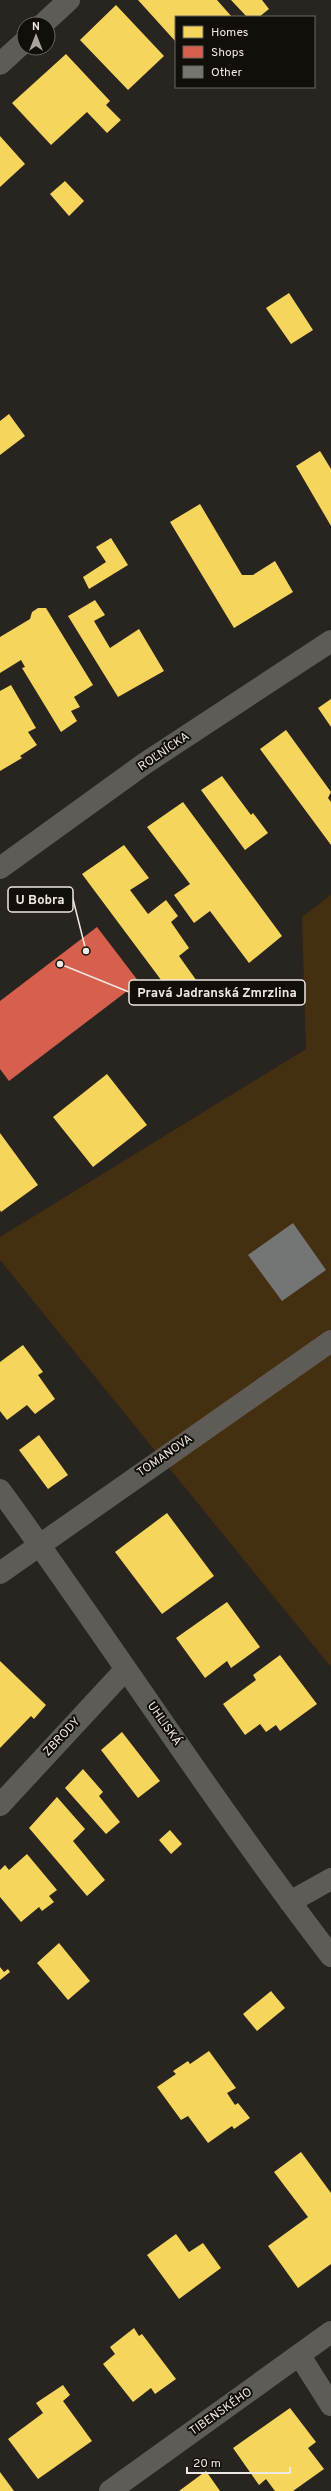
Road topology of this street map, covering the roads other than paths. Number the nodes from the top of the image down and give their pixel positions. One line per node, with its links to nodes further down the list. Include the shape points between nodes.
1 (69, 0): 2 (street)
2 (52, 16)
3 (16, 49): 4 (street)
4 (0, 64)
5 (331, 641): 6 (street, ROĽNÍCKA, via 144,764)
6 (0, 868)
7 (331, 1340): 9 (street, TOMANOVA)
8 (0, 1490): 9 (street, UHLISKÁ)
9 (39, 1544): 10 (street, TOMANOVA); 11 (street, UHLISKÁ)
10 (0, 1572)
11 (125, 1670): 12 (street, ZBRODY); 14 (street, UHLISKÁ)
12 (0, 1805)
13 (331, 1879): 14 (street)
14 (290, 1902): 15 (street, UHLISKÁ)
15 (331, 1956)
16 (331, 2332): 17 (street, TIBENSKÉHO)
17 (300, 2356): 18 (street); 19 (street, TIBENSKÉHO)
18 (331, 2405)
19 (110, 2491)

